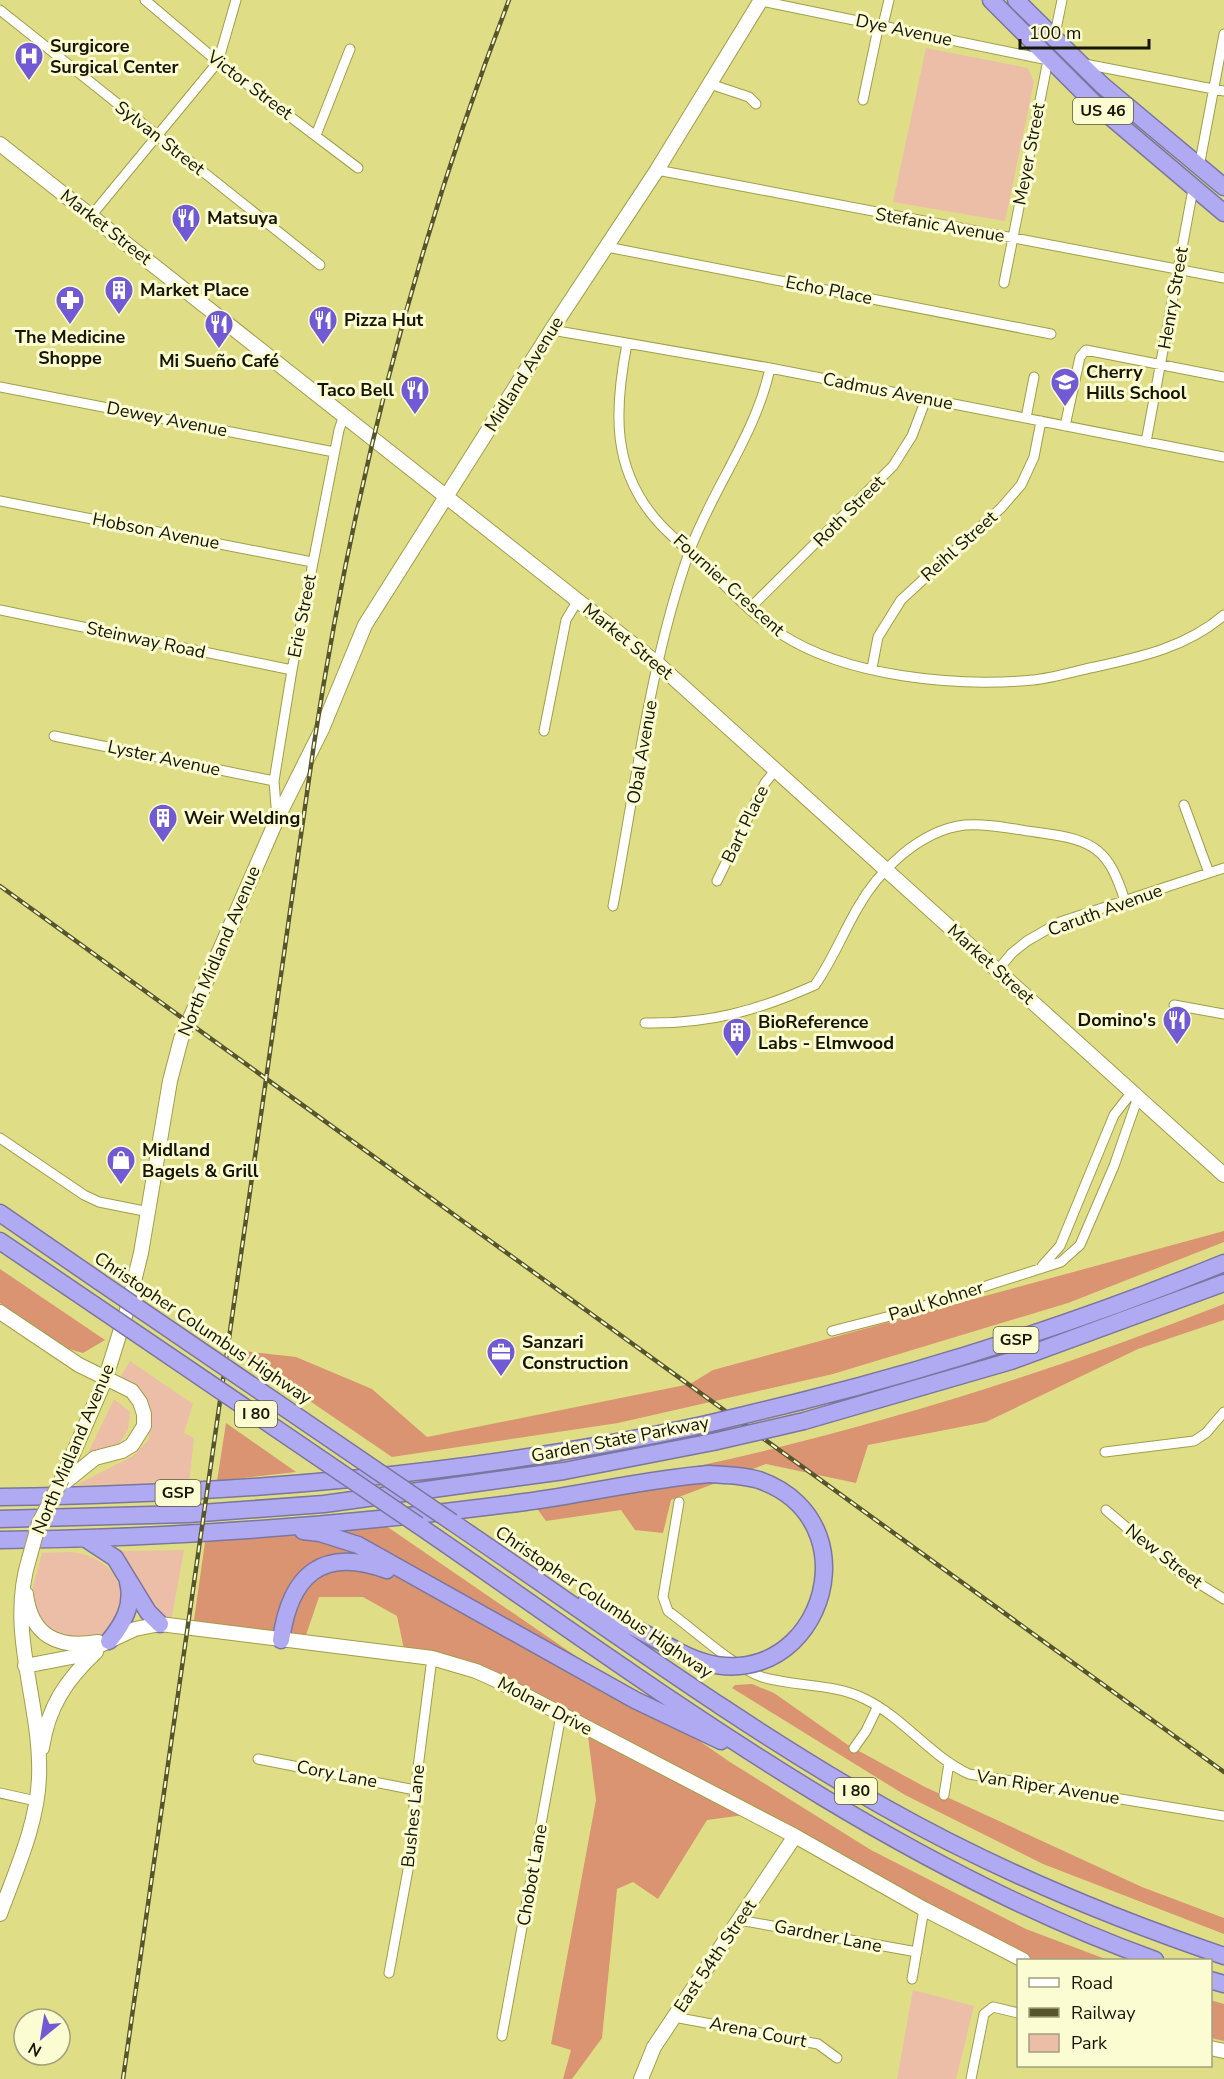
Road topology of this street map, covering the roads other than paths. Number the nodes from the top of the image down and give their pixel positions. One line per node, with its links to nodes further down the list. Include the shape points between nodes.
1 (145, 0): 14 (street, Victor Street)
2 (236, 0): 14 (street)
3 (761, 0): 9 (street, Dye Avenue); 16 (street, Midland Avenue)
4 (889, 0): 9 (street)
5 (991, 0): 13 (highway, US 46)
6 (1016, 0): 11 (highway, US 46)
7 (1062, 0): 11 (street)
8 (0, 10): 21 (street, Sylvan Street)
9 (881, 25): 13 (street, Dye Avenue); 19 (street)
10 (1224, 34): 17 (street)
11 (1054, 39): 15 (highway, US 46)
12 (350, 50): 22 (street)
13 (1048, 60): 29 (highway, US 46); 32 (street, Meyer Street)
14 (218, 62): 21 (street); 22 (street, Victor Street)
15 (1080, 63): 17 (street); 26 (highway, US 46)
16 (710, 84): 20 (street, via 749,97); 25 (street, Midland Avenue)
17 (1212, 88): 18 (street); 26 (street)
18 (1224, 91)
19 (863, 100)
20 (756, 104)
21 (156, 135): 31 (street); 34 (street, Sylvan Street)
22 (316, 135): 24 (street, Victor Street)
23 (0, 144): 31 (street, Market Street)
24 (358, 168)
25 (657, 170): 32 (street, Stefanic Avenue); 33 (street, Midland Avenue)
26 (1203, 170): 27 (street); 28 (highway, US 46)
27 (1224, 177)
28 (1224, 188)
29 (1193, 189): 30 (highway, US 46); 35 (street, Henry Street)
30 (1224, 213)
31 (91, 216): 47 (street, Market Street)
32 (1013, 238): 35 (street, Stefanic Avenue); 37 (street, Meyer Street)
33 (607, 247): 38 (street, Midland Avenue); 39 (street, Echo Place)
34 (320, 265)
35 (1177, 269): 36 (street, Stefanic Avenue); 41 (street, Henry Street)
36 (1224, 278)
37 (1004, 283)
38 (552, 330): 40 (street, Cadmus Avenue); 54 (street, Midland Avenue)
39 (1052, 334)
40 (627, 344): 42 (street, Cadmus Avenue); 56 (street, Fournier Crescent, via 617,404 624,459 651,512)
41 (1161, 364): 44 (street); 50 (street, via 1086,350 1080,357); 51 (street, Henry Street)
42 (770, 368): 46 (street, Cadmus Avenue); 56 (street, Obal Avenue, via 759,410)
43 (1034, 377): 48 (street)
44 (1224, 377)
45 (0, 387): 52 (street, Dewey Avenue)
46 (926, 399): 48 (street, Cadmus Avenue); 59 (street, Roth Street, via 912,436 887,472)
47 (344, 416): 52 (street, Erie Street); 54 (street, Market Street)
48 (1026, 418): 49 (street, Cadmus Avenue)
49 (1041, 421): 50 (street, Cadmus Avenue); 63 (street, Reihl Street, via 1034,457 1021,485 901,600 878,637)
50 (1065, 426): 51 (street, Cadmus Avenue)
51 (1146, 442): 53 (street, Cadmus Avenue)
52 (334, 452): 57 (street, Erie Street)
53 (1224, 457)
54 (447, 496): 58 (street, Market Street); 67 (street, Midland Avenue, via 364,625)
55 (0, 501): 57 (street, Hobson Avenue)
56 (689, 551): 59 (street, Fournier Crescent); 62 (street, Obal Avenue)
57 (312, 562): 64 (street, Erie Street)
58 (578, 600): 62 (street, Market Street); 65 (street, via 566,620)
59 (750, 608): 63 (street, Fournier Crescent, via 801,645)
60 (0, 610): 64 (street, Steinway Road)
61 (1224, 615): 63 (street, Fournier Crescent, via 1163,650 1034,680 965,681)
62 (658, 664): 68 (street, Market Street); 77 (street, Obal Avenue)
63 (872, 669)
64 (292, 670): 69 (street, Erie Street)
65 (544, 731)
66 (54, 736): 69 (street, Lyster Avenue)
67 (307, 758): 71 (street, North Midland Avenue)
68 (776, 769): 73 (street, Market Street); 75 (street, Bart Place, via 765,783)
69 (274, 781): 71 (street, Erie Street)
70 (1184, 805): 74 (street)
71 (277, 819): 85 (street, North Midland Avenue, via 181,1039 170,1081)
72 (1224, 868): 74 (street, Caruth Avenue)
73 (886, 870): 76 (street, via 910,848 937,832 982,825 1072,837 1092,845 1110,863); 78 (street, Market Street); 81 (street, via 858,908 815,985 721,1018 691,1023)
74 (1209, 873): 76 (street, Caruth Avenue)
75 (717, 880)
76 (1125, 901): 78 (street, Caruth Avenue, via 1043,930 1011,953)
77 (614, 906)
78 (997, 971): 82 (street, Market Street)
79 (1174, 1005): 80 (street)
80 (1224, 1014)
81 (645, 1023)
82 (1135, 1094): 84 (street, Market Street); 89 (street, Paul Kohner, via 1114,1115 1060,1246); 89 (street, Paul Kohner, via 1114,1166 1080,1245 1061,1262)
83 (0, 1138): 85 (street, via 84,1195)
84 (1224, 1175)
85 (149, 1212): 93 (street, North Midland Avenue, via 127,1310)
86 (0, 1213): 105 (highway, Christopher Columbus Highway / I 80, bridge)
87 (0, 1241): 118 (highway, I 80, bridge)
88 (1224, 1263): 97 (highway, Garden State Parkway / GSP, bridge, via 1006,1343 898,1376 707,1424 561,1452 377,1478 189,1492)
89 (1040, 1268): 92 (street, Paul Kohner, via 902,1313)
90 (1224, 1283): 100 (highway, Garden State Parkway / GSP, bridge, via 1011,1361 804,1421 713,1442 533,1475 324,1504 178,1515)
91 (0, 1312): 93 (street)
92 (832, 1331)
93 (105, 1380): 96 (street, North Midland Avenue); 96 (street, via 132,1391 144,1414 144,1426 132,1445)
94 (1224, 1412): 95 (street, via 1194,1441)
95 (1105, 1452)
96 (74, 1469): 104 (street, North Midland Avenue, bridge, via 55,1491 39,1523)
97 (0, 1496)
98 (679, 1502): 114 (street, Van Riper Avenue, via 663,1597 668,1611 753,1674 848,1692)
99 (1106, 1510): 107 (street, New Street, via 1174,1568)
100 (0, 1518)
101 (213, 1533): 102 (highway); 105 (highway, bridge, via 526,1502 709,1474 757,1480 778,1489 809,1519 824,1563 823,1588 804,1630 771,1657 733,1667 693,1660); 112 (highway, via 298,1530 339,1538)
102 (85, 1539): 103 (highway); 106 (highway, via 115,1558)
103 (0, 1540)
104 (29, 1559): 110 (street, via 25,1588 28,1606 42,1632 68,1644); 113 (street, North Midland Avenue, via 20,1604)
105 (519, 1567): 131 (highway, Christopher Columbus Highway / I 80, via 753,1726 886,1808 1053,1891)
106 (126, 1572): 108 (highway, via 148,1612); 110 (highway, via 131,1600)
107 (1224, 1599)
108 (160, 1624): 109 (street, Molnar Drive); 110 (street, Molnar Drive, via 149,1624)
109 (281, 1640): 111 (street, Molnar Drive); 112 (highway, via 288,1602 297,1588 321,1567 352,1560 411,1580)
110 (109, 1641): 113 (street, Molnar Drive, via 77,1656); 120 (street, via 75,1673 56,1699 44,1734)
111 (432, 1658): 115 (street, Molnar Drive, via 476,1671); 121 (street, Bushes Lane)
112 (564, 1661): 118 (highway, via 669,1718)
113 (25, 1666): 120 (street, North Midland Avenue)
114 (878, 1706): 116 (street); 119 (street, Van Riper Avenue)
115 (561, 1715): 126 (street, Molnar Drive); 138 (street, Chobot Lane)
116 (854, 1748)
117 (258, 1759): 121 (street, Cory Lane)
118 (761, 1759): 133 (highway, I 80, via 855,1819 935,1863 1027,1908)
119 (948, 1763): 123 (street); 125 (street, Van Riper Avenue, via 969,1774 994,1780)
120 (39, 1777): 124 (street, North Midland Avenue)
121 (415, 1790): 134 (street, Bushes Lane, via 414,1837)
122 (0, 1793): 124 (street)
123 (944, 1795)
124 (36, 1801): 128 (street, North Midland Avenue, via 27,1840)
125 (1224, 1816)
126 (795, 1836): 127 (street, Molnar Drive); 129 (street, East 54th Street)
127 (924, 1909): 130 (street); 132 (street, Molnar Drive)
128 (0, 1914)
129 (739, 1920): 130 (street, Gardner Lane); 137 (street, East 54th Street)
130 (916, 1952): 135 (street)
131 (1224, 1956)
132 (1021, 1959)
133 (1153, 1959)
134 (389, 1973)
135 (912, 1979)
136 (1017, 2013): 141 (street, via 987,2009)
137 (674, 2017): 139 (street, Arena Court, via 818,2044); 140 (street, East 54th Street, via 650,2054)
138 (502, 2036)
139 (837, 2058)
140 (641, 2079)
141 (971, 2079)

